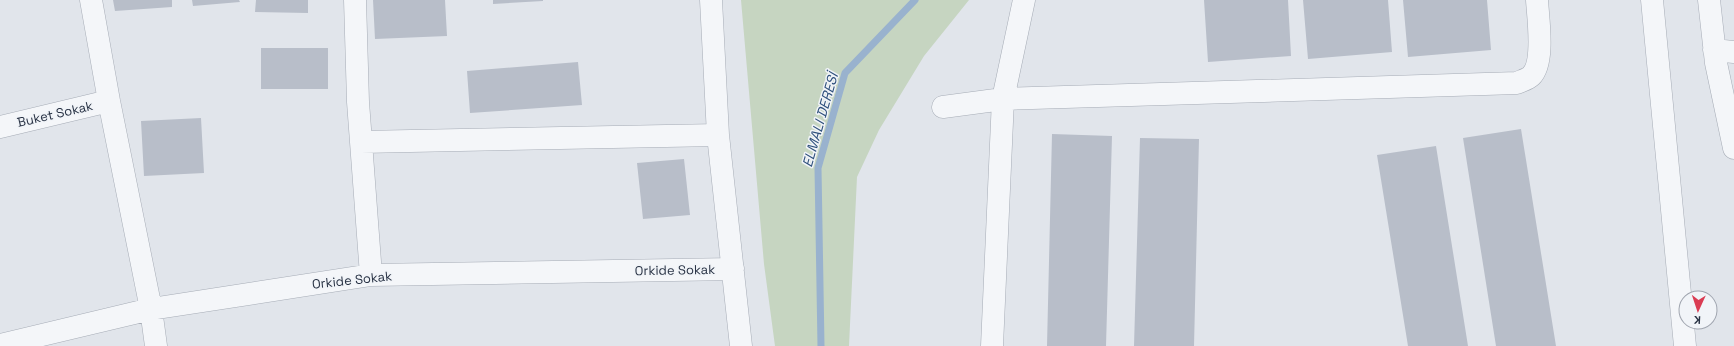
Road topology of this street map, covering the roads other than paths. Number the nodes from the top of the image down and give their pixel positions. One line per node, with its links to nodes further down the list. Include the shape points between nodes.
1 (91, 0): 10 (street)
2 (355, 0): 14 (street)
3 (711, 0): 13 (street)
4 (1024, 0): 9 (street)
5 (1537, 0): 9 (street, via 1540,40 1538,62 1531,76 1517,83)
6 (1652, 0): 23 (street)
7 (1709, 0): 8 (street)
8 (1724, 51): 15 (street, via 1716,62)
9 (1003, 99): 11 (street); 22 (street)
10 (109, 101): 12 (street, Buket Sokak); 18 (street)
11 (942, 108)
12 (0, 127)
13 (718, 135): 14 (street); 16 (street)
14 (361, 142): 17 (street)
15 (1734, 148)
16 (733, 269): 17 (street, Orkide Sokak); 21 (street)
17 (371, 275): 18 (street, Orkide Sokak)
18 (151, 309): 19 (street, Orkide Sokak); 20 (street)
19 (0, 345)
20 (156, 346)
21 (741, 346)
22 (992, 346)
23 (1685, 346)

